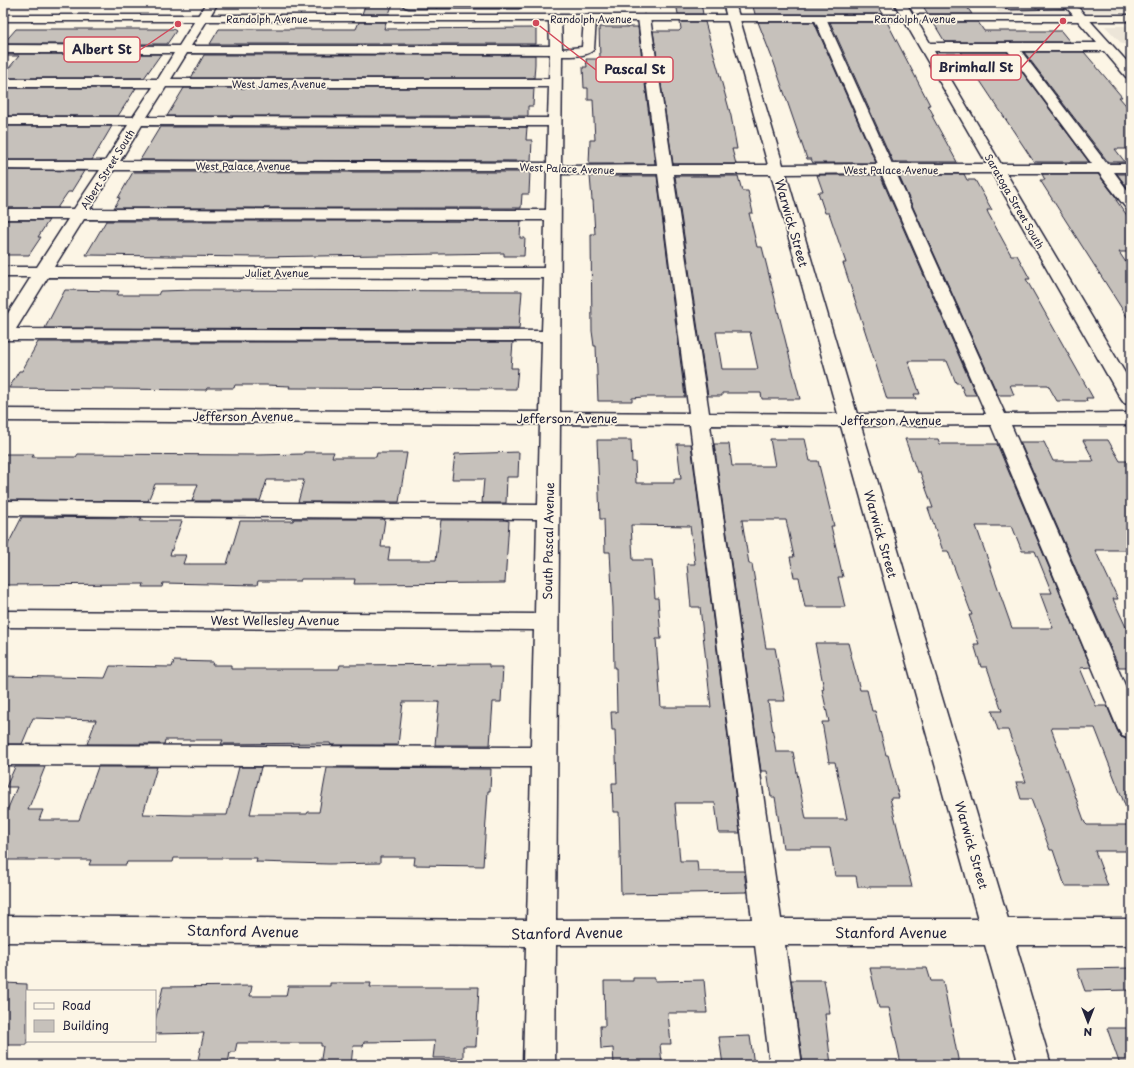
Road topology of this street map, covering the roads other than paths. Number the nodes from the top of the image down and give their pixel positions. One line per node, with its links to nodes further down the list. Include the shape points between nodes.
1 (212, 3): 9 (street, Albert Street South)
2 (900, 3): 16 (street, Saratoga Street South)
3 (409, 4): 4 (street); 10 (street)
4 (519, 4): 11 (street)
5 (1069, 4): 6 (street); 17 (street)
6 (1009, 6)
7 (731, 10): 14 (street, Randolph Avenue); 15 (street, Randolph Avenue); 37 (street, Warwick Street)
8 (3, 18): 9 (street, Randolph Avenue)
9 (203, 18): 10 (street, Randolph Avenue); 23 (street, Albert Street South)
10 (408, 18): 11 (street, Randolph Avenue)
11 (519, 18): 12 (street, Randolph Avenue)
12 (555, 18): 13 (street, Randolph Avenue); 24 (street, South Pascal Avenue)
13 (590, 18): 14 (street, Randolph Avenue); 24 (street, via 588,48 582,52)
14 (644, 18): 36 (street)
15 (820, 18): 16 (street, Randolph Avenue); 38 (street)
16 (909, 18): 17 (street, Randolph Avenue); 19 (street, Saratoga Street South)
17 (1081, 18): 18 (street, Randolph Avenue); 21 (street)
18 (1131, 18)
19 (926, 47): 20 (street); 39 (street, Saratoga Street South)
20 (1012, 47): 21 (street); 40 (street)
21 (1107, 47): 25 (street)
22 (3, 48): 23 (street)
23 (183, 49): 24 (street); 27 (street, Albert Street South)
24 (556, 51): 28 (street, South Pascal Avenue)
25 (1131, 74)
26 (3, 83): 27 (street, West James Avenue)
27 (161, 83): 28 (street, West James Avenue); 30 (street, Albert Street South)
28 (554, 83): 31 (street, South Pascal Avenue)
29 (3, 121): 30 (street)
30 (137, 121): 31 (street); 33 (street, Albert Street South)
31 (554, 122): 34 (street, South Pascal Avenue)
32 (3, 165): 33 (street, West Palace Avenue)
33 (110, 165): 34 (street, West Palace Avenue); 43 (street, Albert Street South)
34 (554, 168): 36 (street, West Palace Avenue); 44 (street, South Pascal Avenue)
35 (1131, 168): 40 (street, West Palace Avenue)
36 (664, 169): 37 (street, West Palace Avenue); 53 (street)
37 (776, 169): 38 (street, West Palace Avenue); 55 (street, Warwick Street)
38 (888, 169): 39 (street, West Palace Avenue); 56 (street)
39 (997, 169): 40 (street, West Palace Avenue); 50 (street, Saratoga Street South)
40 (1104, 169): 41 (street)
41 (1131, 205)
42 (3, 214): 43 (street)
43 (79, 214): 44 (street); 46 (street, Albert Street South)
44 (553, 215): 47 (street, South Pascal Avenue)
45 (3, 272): 46 (street, Juliet Avenue)
46 (43, 272): 47 (street, Juliet Avenue); 48 (street, Albert Street South)
47 (551, 273): 49 (street, South Pascal Avenue)
48 (3, 334): 49 (street)
49 (550, 336): 52 (street, South Pascal Avenue)
50 (1131, 399)
51 (3, 415): 52 (street, Jefferson Avenue)
52 (549, 418): 53 (street, Jefferson Avenue); 58 (street, South Pascal Avenue)
53 (700, 419): 55 (street, Jefferson Avenue); 65 (street)
54 (1131, 419): 56 (street, Jefferson Avenue)
55 (848, 420): 56 (street, Jefferson Avenue); 66 (street, Warwick Street)
56 (998, 420): 61 (street)
57 (3, 508): 58 (street)
58 (548, 512): 60 (street, South Pascal Avenue)
59 (3, 619): 60 (street, West Wellesley Avenue)
60 (547, 622): 63 (street, South Pascal Avenue)
61 (1131, 729)
62 (3, 755): 63 (street)
63 (545, 756): 68 (street, South Pascal Avenue)
64 (3, 929): 68 (street, Stanford Avenue)
65 (768, 932): 66 (street, Stanford Avenue); 68 (street, Stanford Avenue); 70 (street)
66 (997, 932): 67 (street, Stanford Avenue); 71 (street, Warwick Street)
67 (1131, 932)
68 (541, 934): 69 (street, South Pascal Avenue)
69 (539, 1065)
70 (786, 1065)
71 (1035, 1065)

